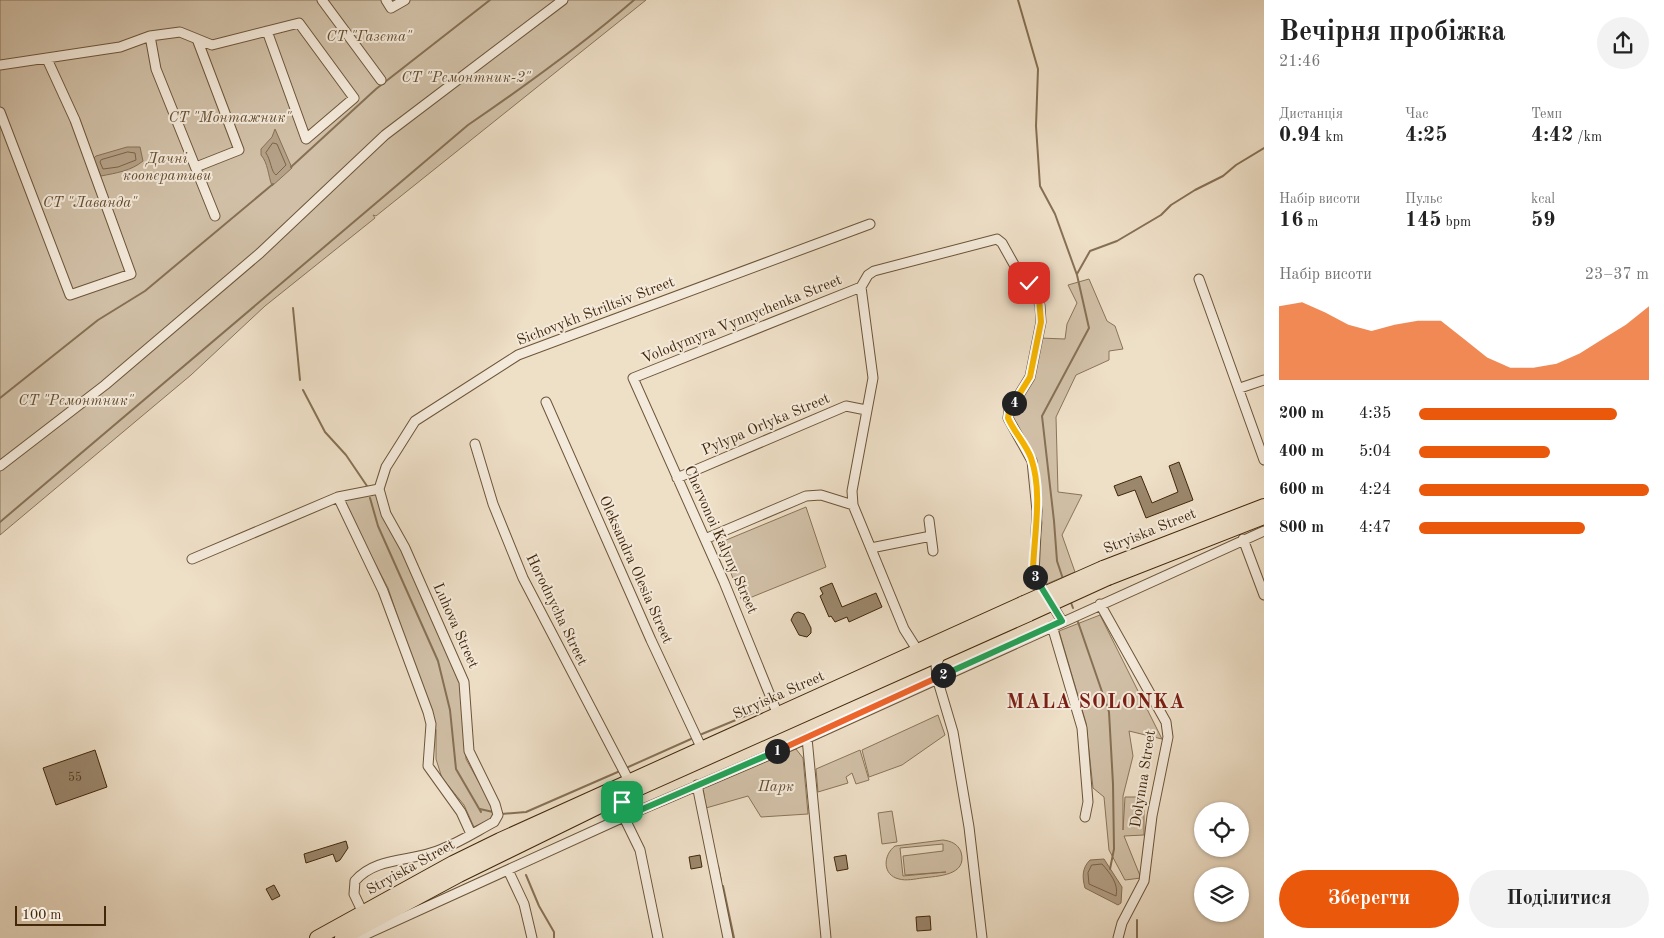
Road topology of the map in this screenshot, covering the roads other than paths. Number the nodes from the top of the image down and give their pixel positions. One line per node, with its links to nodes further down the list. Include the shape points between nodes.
1 (322, 0): 10 (street)
2 (386, 0): 3 (street, via 391,8)
3 (405, 0)
4 (563, 0): 24 (street, via 385,135 245,265 105,385)
5 (267, 31): 5 (street, via 303,130 306,139 354,98 300,23); 7 (street, via 212,44)
6 (150, 36): 7 (street, via 180,32); 8 (street, via 120,47); 12 (street, via 156,69)
7 (197, 39): 12 (street, via 239,150)
8 (47, 59): 9 (street); 11 (street, via 76,120 131,274 70,295)
9 (0, 65)
10 (381, 80)
11 (0, 112)
12 (196, 167): 13 (street)
13 (215, 216)
14 (870, 224): 26 (street, Sichovykh Striltsiv Street, via 518,355 415,421 386,466)
15 (1199, 279): 19 (street)
16 (861, 287): 17 (street, Volodymyra Vynnychenka Street); 21 (street, via 873,378); 43 (street, via 874,271 997,239 1002,242 1021,277 1035,289 1041,322 1030,377 1008,418 1032,461 1037,511 1034,575)
17 (633, 378): 25 (street, Chervonoi Kalyny Street)
18 (1264, 380): 19 (street)
19 (1240, 388): 23 (street)
20 (546, 402): 51 (street, Oleksandra Olesia Street)
21 (866, 410): 25 (street, Pylypa Orlyka Street, via 846,406); 28 (street, via 852,491)
22 (475, 444): 52 (street, Horodnycha Street, via 493,504 523,578)
23 (1264, 460)
24 (0, 466)
25 (677, 478): 34 (street, Chervonoi Kalyny Street)
26 (379, 489): 27 (street); 57 (street, Luhova Street, via 386,514 405,548 464,682 469,751 498,815 494,822)
27 (338, 497): 38 (street); 57 (street, via 383,591 428,712 431,724 428,766 461,812)
28 (853, 506): 34 (street, via 822,495 806,496); 36 (street)
29 (1264, 506): 39 (highway, Stryiska Street)
30 (1264, 518): 39 (highway, Stryiska Street)
31 (929, 520): 33 (street)
32 (1264, 531): 35 (street)
33 (931, 536): 36 (street); 37 (street)
34 (705, 539): 49 (street, Chervonoi Kalyny Street)
35 (1243, 539): 40 (street); 41 (street)
36 (871, 548): 46 (street)
37 (933, 551)
38 (192, 559)
39 (1106, 573): 42 (highway, Stryiska Street, bridge)
40 (1264, 595)
41 (1100, 604): 43 (street); 68 (street, Dolynna Street, via 1166,722 1168,737 1152,816 1144,881 1122,923)
42 (1026, 608): 45 (highway, Stryiska Street); 46 (highway, Stryiska Street)
43 (1062, 621): 44 (street)
44 (1052, 626): 48 (street); 56 (street, via 1082,728 1088,802)
45 (942, 652): 46 (highway, Stryiska Street); 47 (street)
46 (919, 657): 47 (street); 49 (highway, Stryiska Street); 52 (highway, Stryiska Street)
47 (936, 666): 48 (street)
48 (937, 678): 50 (street); 67 (street, via 953,732 969,827)
49 (778, 714): 51 (highway, Stryiska Street)
50 (807, 738): 53 (street); 66 (street)
51 (702, 749): 52 (highway, Stryiska Street)
52 (626, 778): 54 (highway, Stryiska Street); 55 (street); 59 (highway, Stryiska Street, via 468,855)
53 (697, 785): 55 (street); 65 (street)
54 (608, 802): 55 (street, via 617,805); 61 (highway, Stryiska Street, via 459,875)
55 (623, 814): 58 (street); 64 (street, via 640,850)
56 (1085, 817)
57 (471, 834): 59 (street, Luhova Street, via 424,856 370,868 356,881 354,894)
58 (508, 870): 62 (street); 63 (street, via 524,904)
59 (363, 913): 60 (highway, Stryiska Street)
60 (317, 938)
61 (342, 938)
62 (358, 938)
63 (532, 938)
64 (658, 938)
65 (728, 938)
66 (826, 938)
67 (982, 938)
68 (1118, 938)

